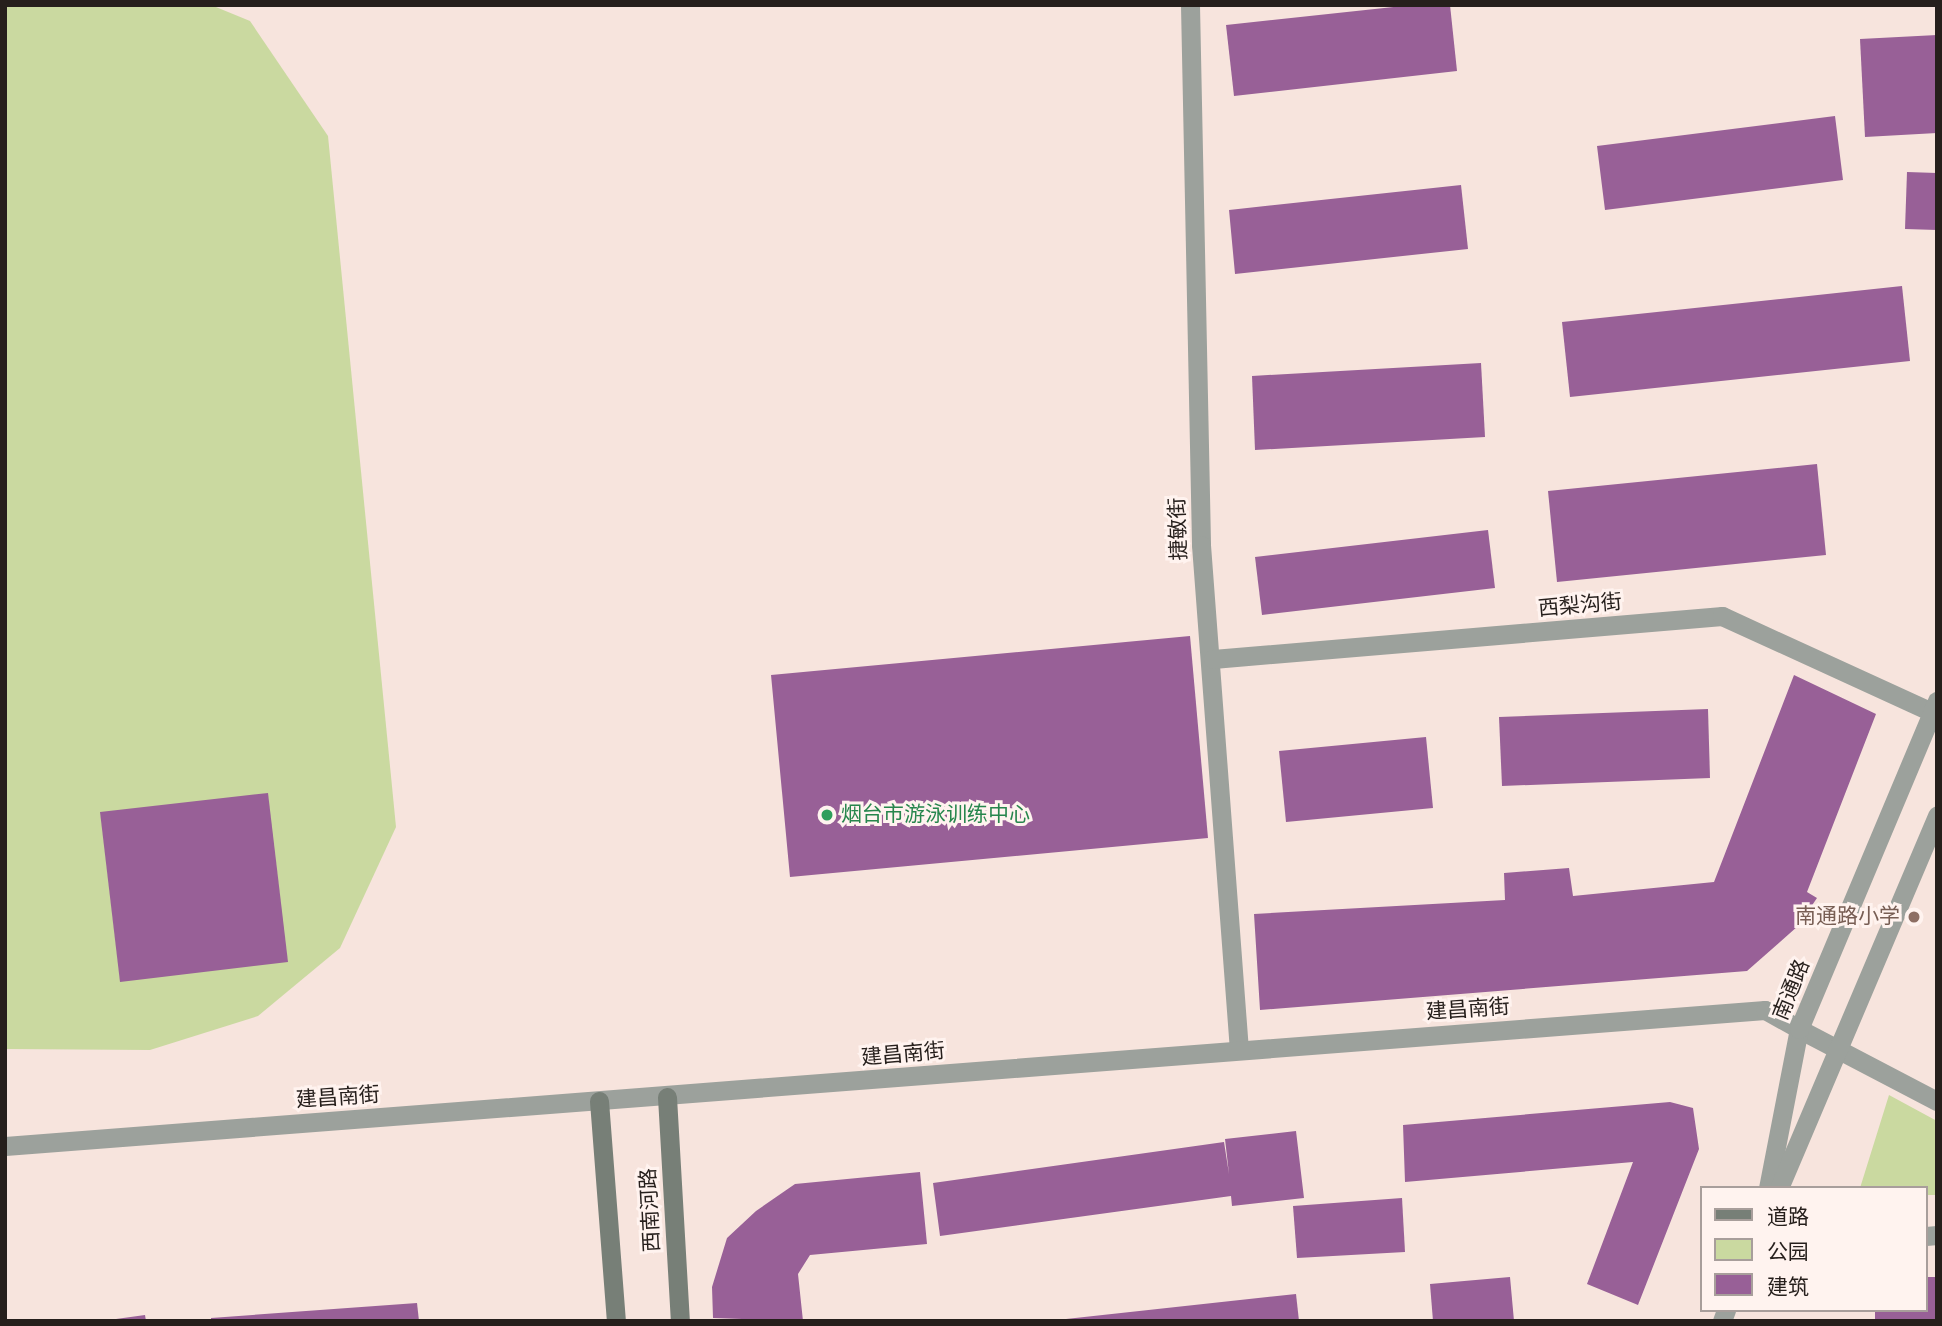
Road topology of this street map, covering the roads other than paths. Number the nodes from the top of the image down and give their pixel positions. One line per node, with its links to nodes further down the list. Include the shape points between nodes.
1 (1190, 5): 2 (street, 捷敏街, via 1201,545)
2 (1213, 659): 3 (street, 西梨沟街, via 1722,616); 7 (street, 捷敏街)
3 (1934, 707): 5 (street, 南通路)
4 (1937, 815): 6 (street)
5 (1799, 1029): 6 (street, 建昌南街); 7 (street, 建昌南街, via 1765,1010); 12 (street, 南通路)
6 (1837, 1048): 10 (street, 建昌南街); 13 (street)
7 (1239, 1050): 8 (street, 建昌南街)
8 (667, 1097): 9 (street, 建昌南街); 15 (main road, 西南河路)
9 (600, 1101): 11 (street, 建昌南街); 14 (main road, 西南河路)
10 (1937, 1101)
11 (5, 1146)
12 (1768, 1186)
13 (1780, 1186)
14 (616, 1321)
15 (680, 1321)

